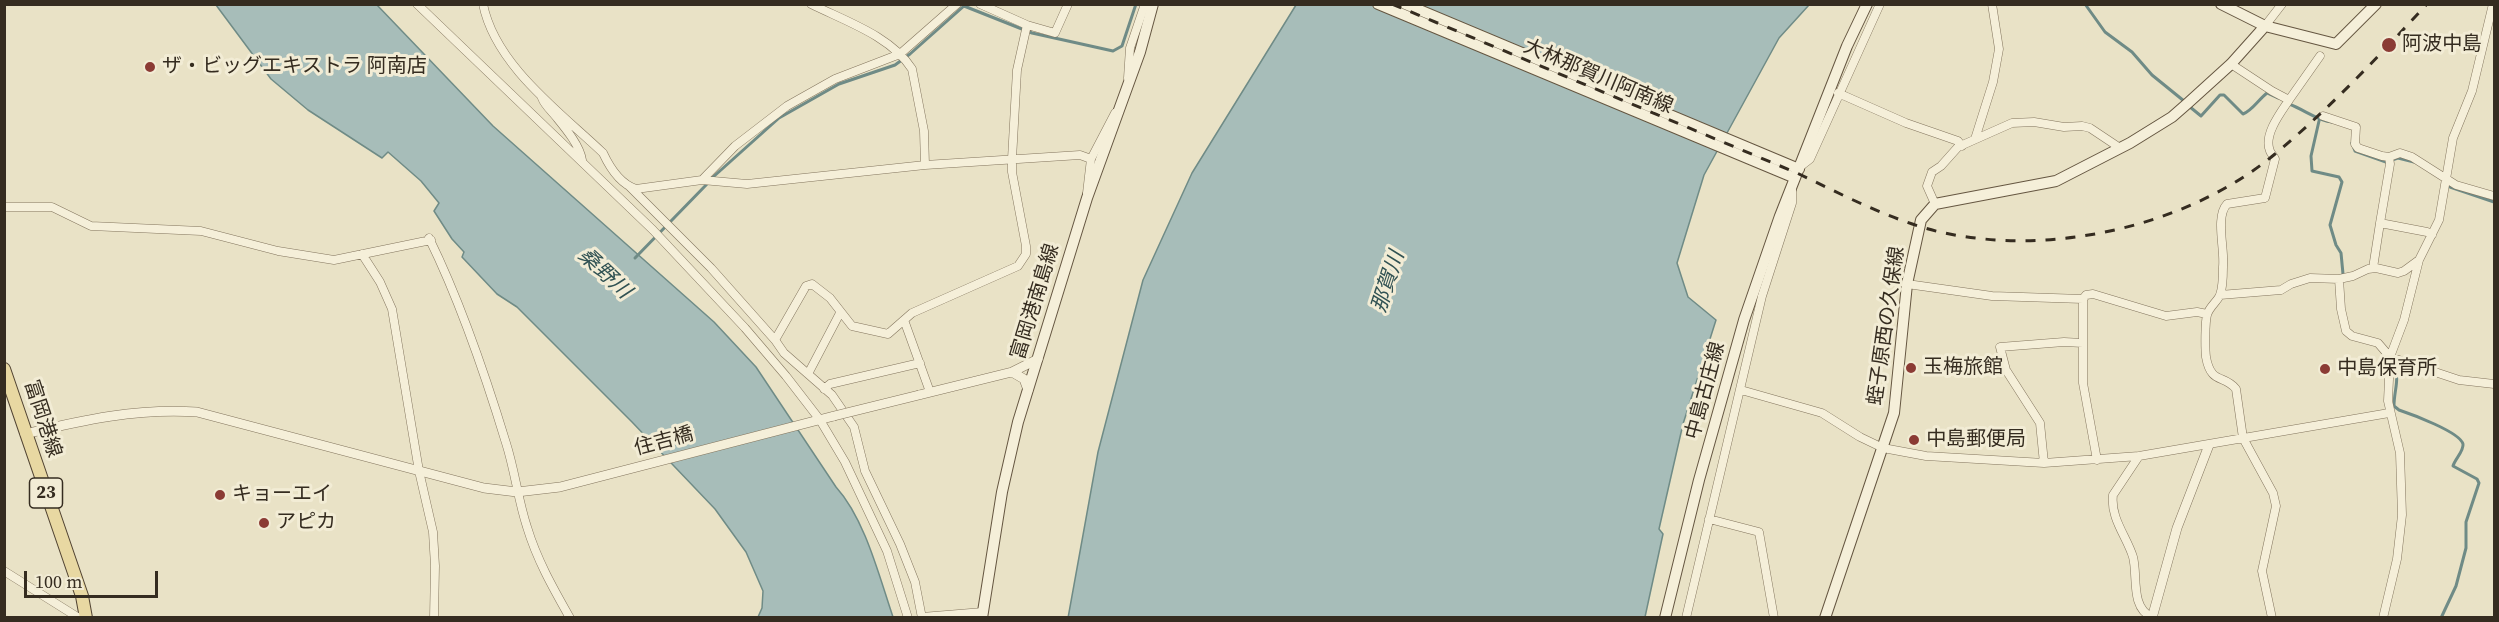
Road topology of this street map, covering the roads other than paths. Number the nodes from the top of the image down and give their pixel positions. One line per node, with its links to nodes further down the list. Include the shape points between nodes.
1 (417, 4): 34 (street, via 516,102)
2 (483, 4): 25 (street, via 492,35 513,66)
3 (811, 4): 21 (street, via 877,38)
4 (957, 4): 21 (street)
5 (980, 4): 19 (street)
6 (1068, 4): 19 (street, via 1055,33)
7 (1145, 4): 23 (street, via 1130,48)
8 (1153, 4): 23 (main road, 富岡港南島線)
9 (1378, 4): 37 (main road, 大林那賀川阿南線)
10 (1405, 4): 37 (main road, 大林那賀川阿南線)
11 (1867, 4): 37 (main road)
12 (1880, 4): 24 (street)
13 (1992, 4): 29 (street, via 1999,49)
14 (2221, 4): 18 (main road)
15 (2282, 4): 18 (street)
16 (2376, 4): 18 (main road, via 2336,44)
17 (2493, 4): 38 (street, via 2472,91 2453,138)
18 (2265, 26): 22 (main road)
19 (1025, 28): 32 (street, via 1017,70)
20 (2320, 56): 26 (street)
21 (903, 58): 36 (street, via 912,69 924,131); 39 (street, via 835,79 787,106 735,146)
22 (2231, 64): 26 (street); 31 (main road, via 2172,117)
23 (1128, 82): 27 (main road, 富岡港南島線)
24 (1838, 93): 30 (street, via 1958,141); 37 (street, via 1810,159)
25 (541, 94): 34 (street); 40 (street, via 603,153 610,168)
26 (2288, 102): 52 (street, via 2268,141 2276,159 2265,198 2227,204 2221,215 2224,250)
27 (1119, 107): 33 (street); 42 (main road, 富岡港南島線)
28 (2323, 117): 35 (street, via 2356,127 2358,148)
29 (1975, 139): 30 (street); 31 (street, via 2003,126 2034,122 2090,128)
30 (1962, 146): 43 (street, via 1929,178 1929,194)
31 (2120, 148): 43 (main road, via 2056,181)
32 (1012, 159): 33 (street, via 1080,155); 36 (street); 56 (street, via 1011,172 1026,246 1022,261)
33 (1091, 159): 42 (street)
34 (582, 160): 73 (street, via 745,328)
35 (2390, 160): 38 (street, via 2400,153 2412,157); 45 (street)
36 (925, 165): 39 (street, via 747,184)
37 (1795, 174): 70 (street, via 1792,203 1762,296); 93 (main road, 中島古庄線, via 1744,320)
38 (2446, 179): 41 (street); 46 (street, via 2439,220)
39 (707, 181): 40 (street)
40 (630, 187): 57 (street)
41 (2494, 196)
42 (1087, 198): 60 (main road, 富岡港南島線)
43 (1935, 204): 51 (main road, 蛭子原西の久保線, via 1921,220)
44 (4, 207): 47 (street, via 52,207 91,226 201,231 310,257 334,260)
45 (2380, 223): 46 (street); 49 (street)
46 (2432, 235): 48 (street)
47 (362, 254): 81 (street, via 392,309); 82 (street, via 430,238 457,300)
48 (2419, 260): 49 (street, via 2398,273); 59 (street)
49 (2373, 268): 50 (street)
50 (2339, 279): 52 (street, via 2310,278 2260,294); 59 (street, via 2346,331 2378,344)
51 (1907, 284): 53 (street, via 1992,296); 77 (main road, 蛭子原西の久保線, via 1898,394)
52 (2220, 295): 55 (street)
53 (2083, 299): 55 (street, via 2093,294 2173,316); 58 (street)
54 (840, 313): 56 (street, via 852,326 883,334); 57 (street, via 817,286 806,286); 66 (street)
55 (2207, 314): 75 (street, via 2206,356 2214,377 2236,389)
56 (904, 320): 61 (street)
57 (775, 340): 66 (street)
58 (2083, 343): 63 (street, via 2000,347); 79 (street, via 2083,383)
59 (2390, 357): 67 (street, via 2459,380); 72 (street)
60 (1038, 359): 65 (street, 住吉橋); 69 (main road, 富岡港南島線)
61 (920, 363): 68 (street); 71 (street)
62 (4, 369): 74 (main road, 富岡港線 / 23)
63 (2006, 370): 64 (street); 80 (street, via 2040,423)
64 (1958, 371)
65 (1012, 372): 69 (street, via 1024,379); 71 (street, 住吉橋)
66 (808, 374): 68 (street)
67 (2494, 384)
68 (824, 388): 86 (street, via 854,427 865,471 915,582)
69 (1028, 390): 85 (main road, 富岡港南島線, via 1002,492)
70 (1741, 390): 77 (street, via 1822,413); 83 (street)
71 (930, 392): 73 (street, 住吉橋, bridge)
72 (2389, 413): 75 (street); 98 (street, via 2400,453 2402,515 2397,559)
73 (817, 421): 82 (street, 住吉橋, via 590,480); 92 (street, via 845,462 887,551)
74 (26, 434): 81 (street, 住吉橋, via 106,415 154,410 197,412); 89 (main road, 富岡港線 / 23, via 82,596)
75 (2243, 438): 76 (street); 97 (street, via 2276,506 2262,571)
76 (2209, 445): 78 (street); 87 (street, via 2177,528)
77 (1883, 448): 80 (street, via 1926,456); 96 (main road, 蛭子原西の久保線)
78 (2139, 456): 79 (street); 87 (street, via 2113,500 2116,519 2134,560 2137,596 2145,613)
79 (2097, 460): 80 (street)
80 (2044, 463)
81 (420, 471): 82 (street, 住吉橋, via 484,488); 90 (street, via 433,532)
82 (520, 492): 91 (street, via 527,528 544,573)
83 (1709, 519): 94 (street); 95 (street, via 1759,532)
84 (4, 571): 88 (street)
85 (982, 615): 86 (street)
86 (922, 617)
87 (2152, 617)
88 (79, 618)
89 (86, 618)
90 (434, 618)
91 (570, 618)
92 (908, 618)
93 (1665, 618)
94 (1686, 618)
95 (1774, 618)
96 (1825, 618)
97 (2272, 618)
98 (2383, 618)

